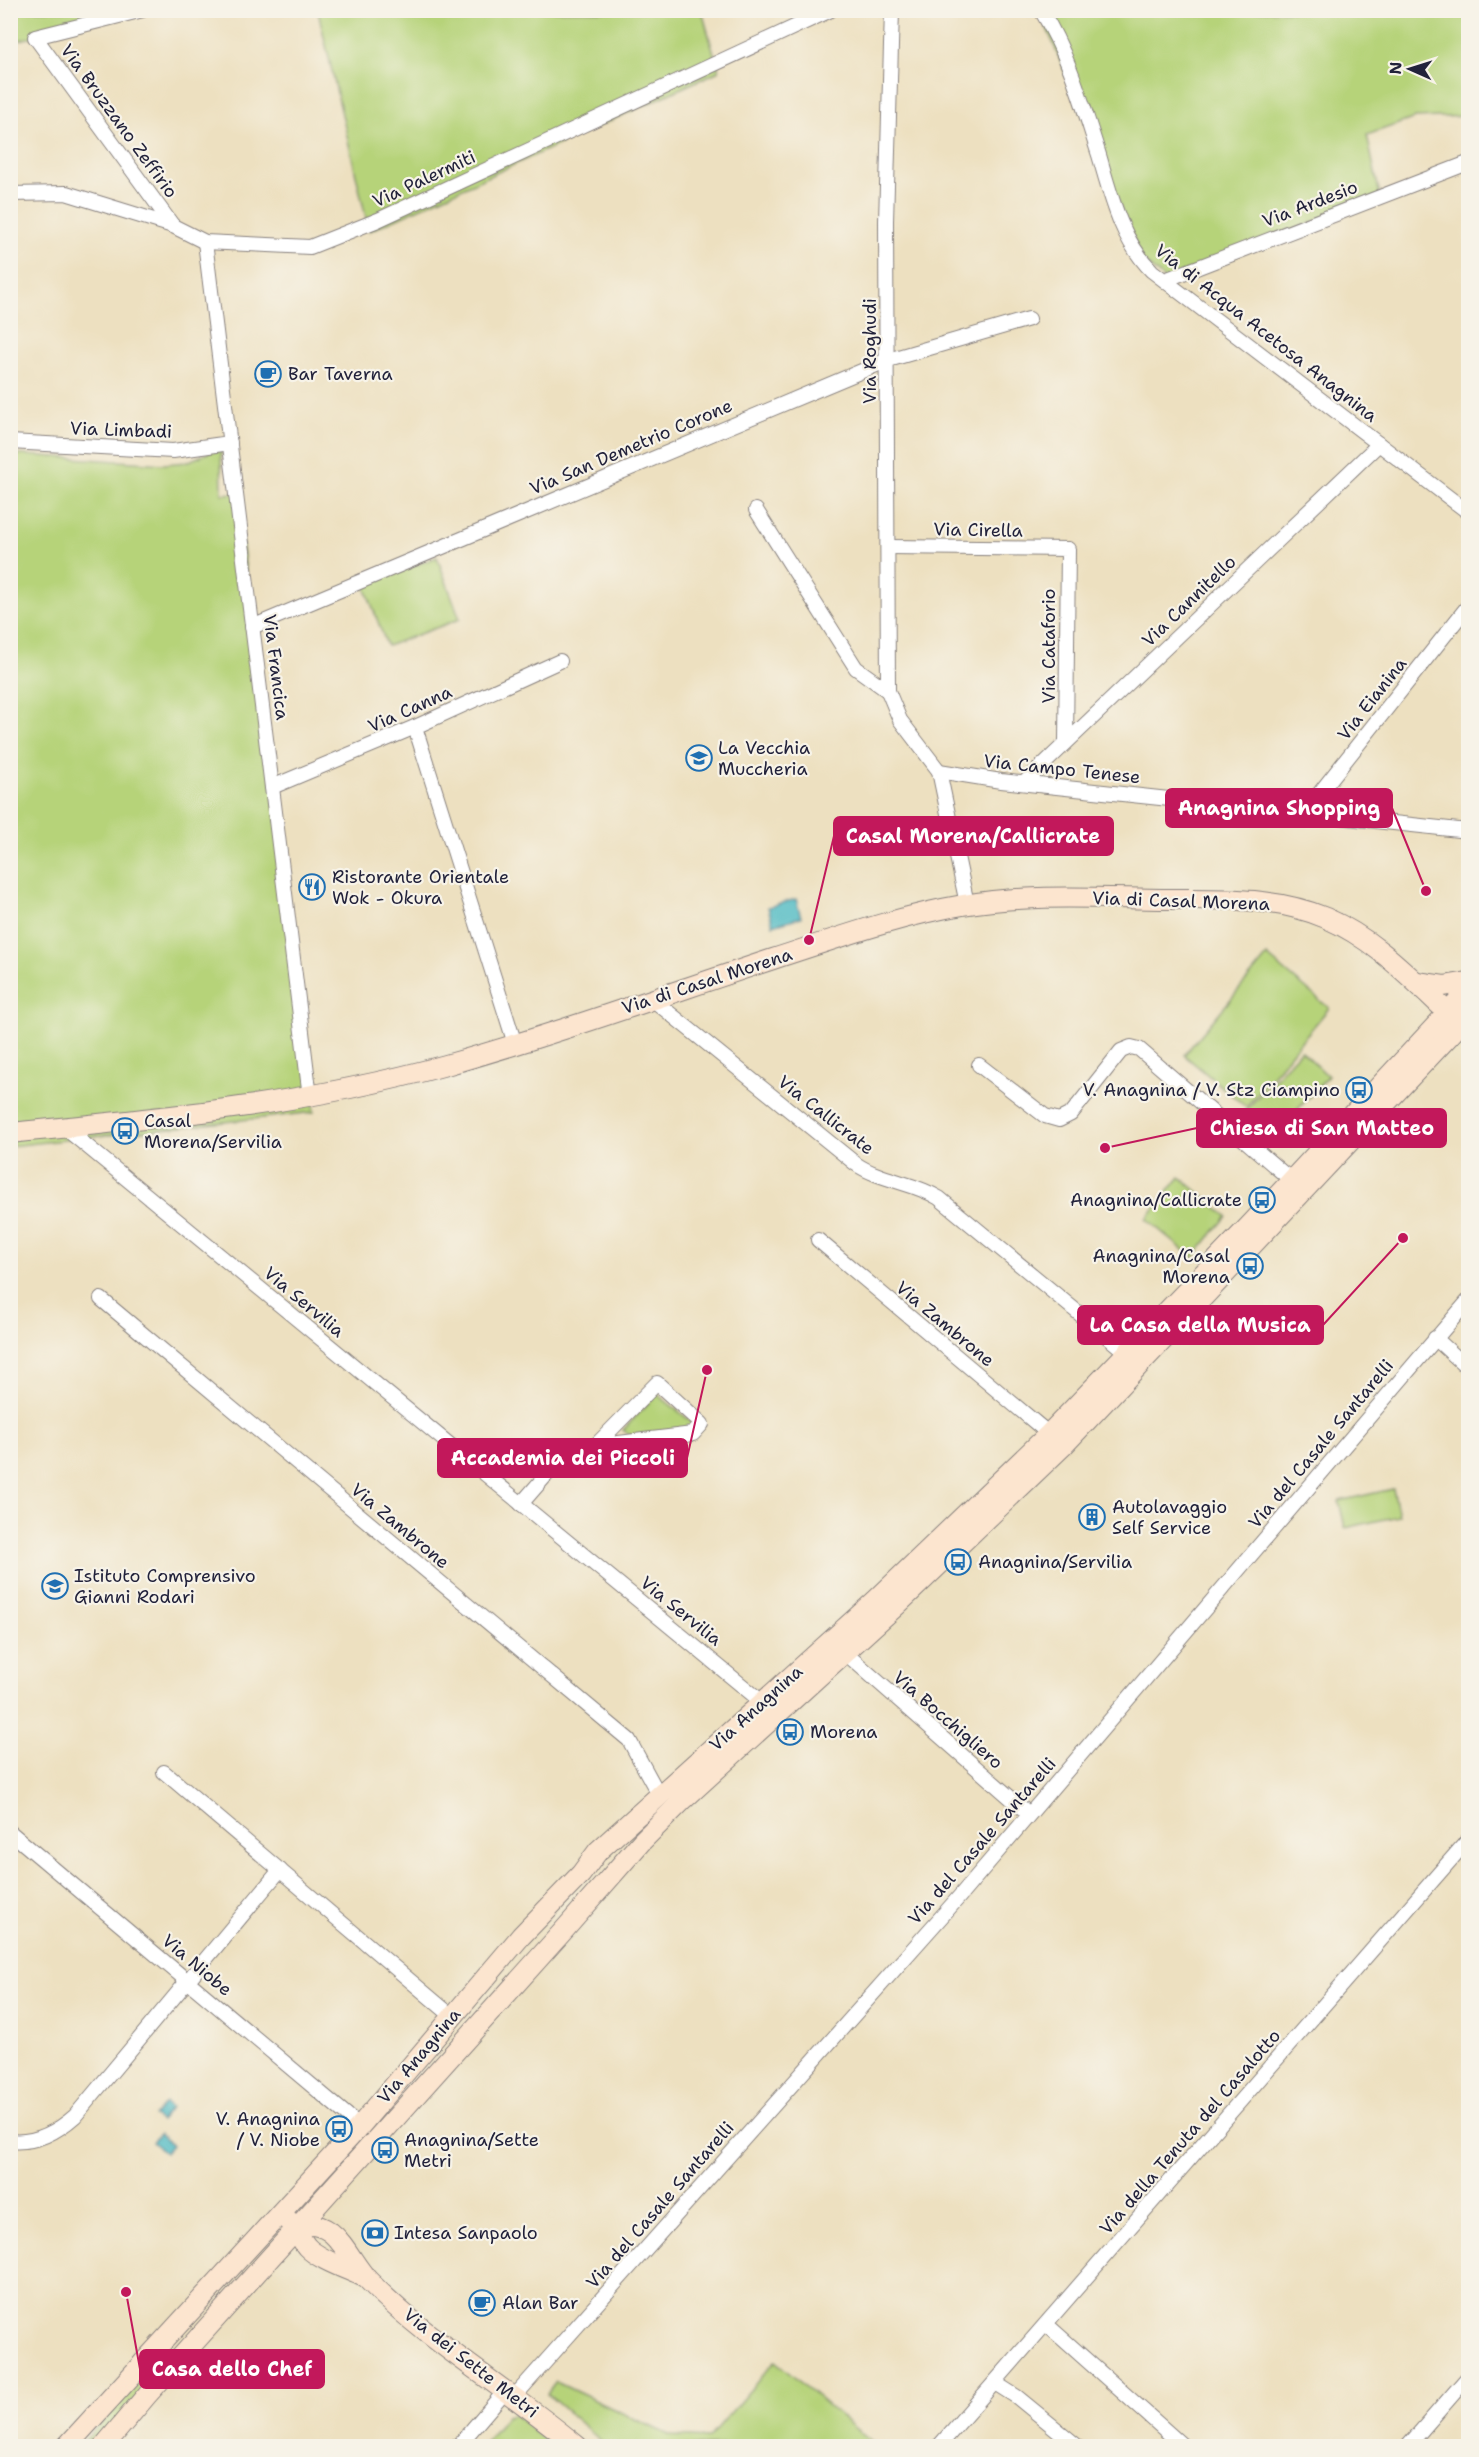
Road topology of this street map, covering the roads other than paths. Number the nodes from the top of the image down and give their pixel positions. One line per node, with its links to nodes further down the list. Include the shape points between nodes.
1 (143, 10): 7 (street, Via Bruzzano Zeffirio, via 35,37)
2 (831, 10): 8 (street, Via Palermiti, via 378,220 310,247)
3 (892, 10): 11 (street, Via Roghudi, via 886,221)
4 (1041, 10): 9 (street, Via di Acqua Acetosa Anagnina, via 1070,68 1125,232 1142,260)
5 (1468, 163): 9 (street, Via Ardesio)
6 (10, 194): 7 (street, Via Palermiti, via 66,193)
7 (173, 226): 8 (street, Via Palermiti)
8 (205, 242): 13 (street, Via Francica)
9 (1165, 280): 14 (street, Via di Acqua Acetosa Anagnina)
10 (1029, 319): 11 (street, Via San Demetrio Corone)
11 (888, 360): 17 (street, Via Roghudi); 20 (street, Via San Demetrio Corone)
12 (10, 442): 13 (street, Via Limbadi, via 173,451)
13 (230, 443): 20 (street, Via Francica)
14 (1379, 444): 16 (street, Via di Acqua Acetosa Anagnina); 24 (street, Via Cannitello)
15 (756, 510): 22 (street, via 856,668)
16 (1468, 512)
17 (888, 547): 18 (street, Via Cirella); 22 (street, Via Roghudi)
18 (1068, 549): 24 (street, Via Cataforio)
19 (1468, 606): 28 (street, Via Eianina)
20 (252, 627): 27 (street, Via Francica)
21 (560, 661): 23 (street, Via Canna)
22 (888, 691): 25 (street, Via Roghudi, via 900,720)
23 (415, 727): 27 (street, Via Canna); 37 (street)
24 (1066, 742): 26 (street, Via Cannitello)
25 (939, 771): 26 (street, Via Campo Tenese); 30 (street, Via Roghudi)
26 (1024, 783): 28 (street, Via Campo Tenese)
27 (272, 787): 39 (street, Via Francica)
28 (1303, 814): 29 (street, Via Campo Tenese)
29 (1468, 831)
30 (967, 904): 31 (main road, Via di Casal Morena, via 1065,898 1210,899 1278,905 1311,912 1346,928 1375,946); 34 (main road, Via di Casal Morena, via 866,929)
31 (1417, 982): 32 (main road, via 1450,986); 35 (main road, Via di Casal Morena); 36 (main road, via 1425,1004)
32 (1468, 982)
33 (1468, 991): 35 (main road, Via Anagnina)
34 (652, 999): 37 (main road, Via di Casal Morena); 47 (street, Via Callicrate, via 856,1164 939,1198)
35 (1461, 1021): 36 (main road, Via Anagnina); 52 (main road, Via Anagnina, via 1064,1445)
36 (1428, 1032): 42 (main road, Via Anagnina)
37 (515, 1044): 39 (main road, Via di Casal Morena, via 417,1073)
38 (979, 1065): 42 (street, via 1046,1116 1059,1120 1071,1114 1121,1051 1139,1049)
39 (310, 1097): 40 (main road, Via di Casal Morena)
40 (65, 1128): 41 (main road, Via di Casal Morena); 51 (street, Via Servilia)
41 (10, 1134)
42 (1291, 1180): 47 (main road, Via Anagnina)
43 (818, 1240): 49 (street, Via Zambrone)
44 (101, 1299): 55 (street, Via Zambrone, via 629,1740)
45 (1468, 1301): 46 (street, Via del Casale Santarelli)
46 (1435, 1338): 48 (street); 56 (street, Via del Casale Santarelli)
47 (1127, 1353): 49 (main road, Via Anagnina)
48 (1468, 1368)
49 (1049, 1434): 53 (main road, Via Anagnina, via 875,1601)
50 (596, 1445): 50 (street, via 693,1434 702,1424 657,1383); 51 (street, via 568,1449)
51 (521, 1504): 53 (street, Via Servilia)
52 (842, 1655): 56 (street, Via Bocchigliero, via 851,1658); 61 (main road, Via Anagnina, via 664,1818)
53 (762, 1702): 55 (main road, Via Anagnina)
54 (165, 1772): 59 (street)
55 (659, 1795): 60 (main road, Via Anagnina, via 598,1851)
56 (1029, 1814): 72 (street, Via del Casale Santarelli, via 959,1897)
57 (10, 1832): 62 (street, Via Niobe)
58 (1468, 1840): 69 (street, Via della Tenuta del Casalotto)
59 (280, 1870): 62 (street); 63 (street)
60 (551, 1903): 61 (street, via 562,1916); 63 (main road, Via Anagnina)
61 (565, 1929): 67 (main road, Via Anagnina)
62 (189, 1981): 64 (street, Via Niobe); 65 (street, via 75,2116 44,2137)
63 (453, 2017): 64 (main road, Via Anagnina)
64 (360, 2126): 66 (main road, Via Anagnina)
65 (10, 2141)
66 (281, 2213): 67 (main road); 73 (main road, Via Anagnina)
67 (297, 2227): 68 (main road, Via dei Sette Metri, via 312,2251); 68 (main road, Via dei Sette Metri, via 316,2224 330,2231); 74 (main road, Via Anagnina)
68 (367, 2279): 72 (main road, Via dei Sette Metri, via 442,2344)
69 (1046, 2324): 71 (street, Via della Tenuta del Casalotto); 79 (street)
70 (1468, 2377): 80 (street)
71 (994, 2383): 77 (street, Via della Tenuta del Casalotto); 78 (street)
72 (510, 2394): 75 (street, Via del Casale Santarelli); 76 (main road, Via dei Sette Metri)
73 (67, 2446)
74 (104, 2446)
75 (458, 2446)
76 (577, 2446)
77 (939, 2446)
78 (1077, 2446)
79 (1183, 2446)
80 (1408, 2446)

